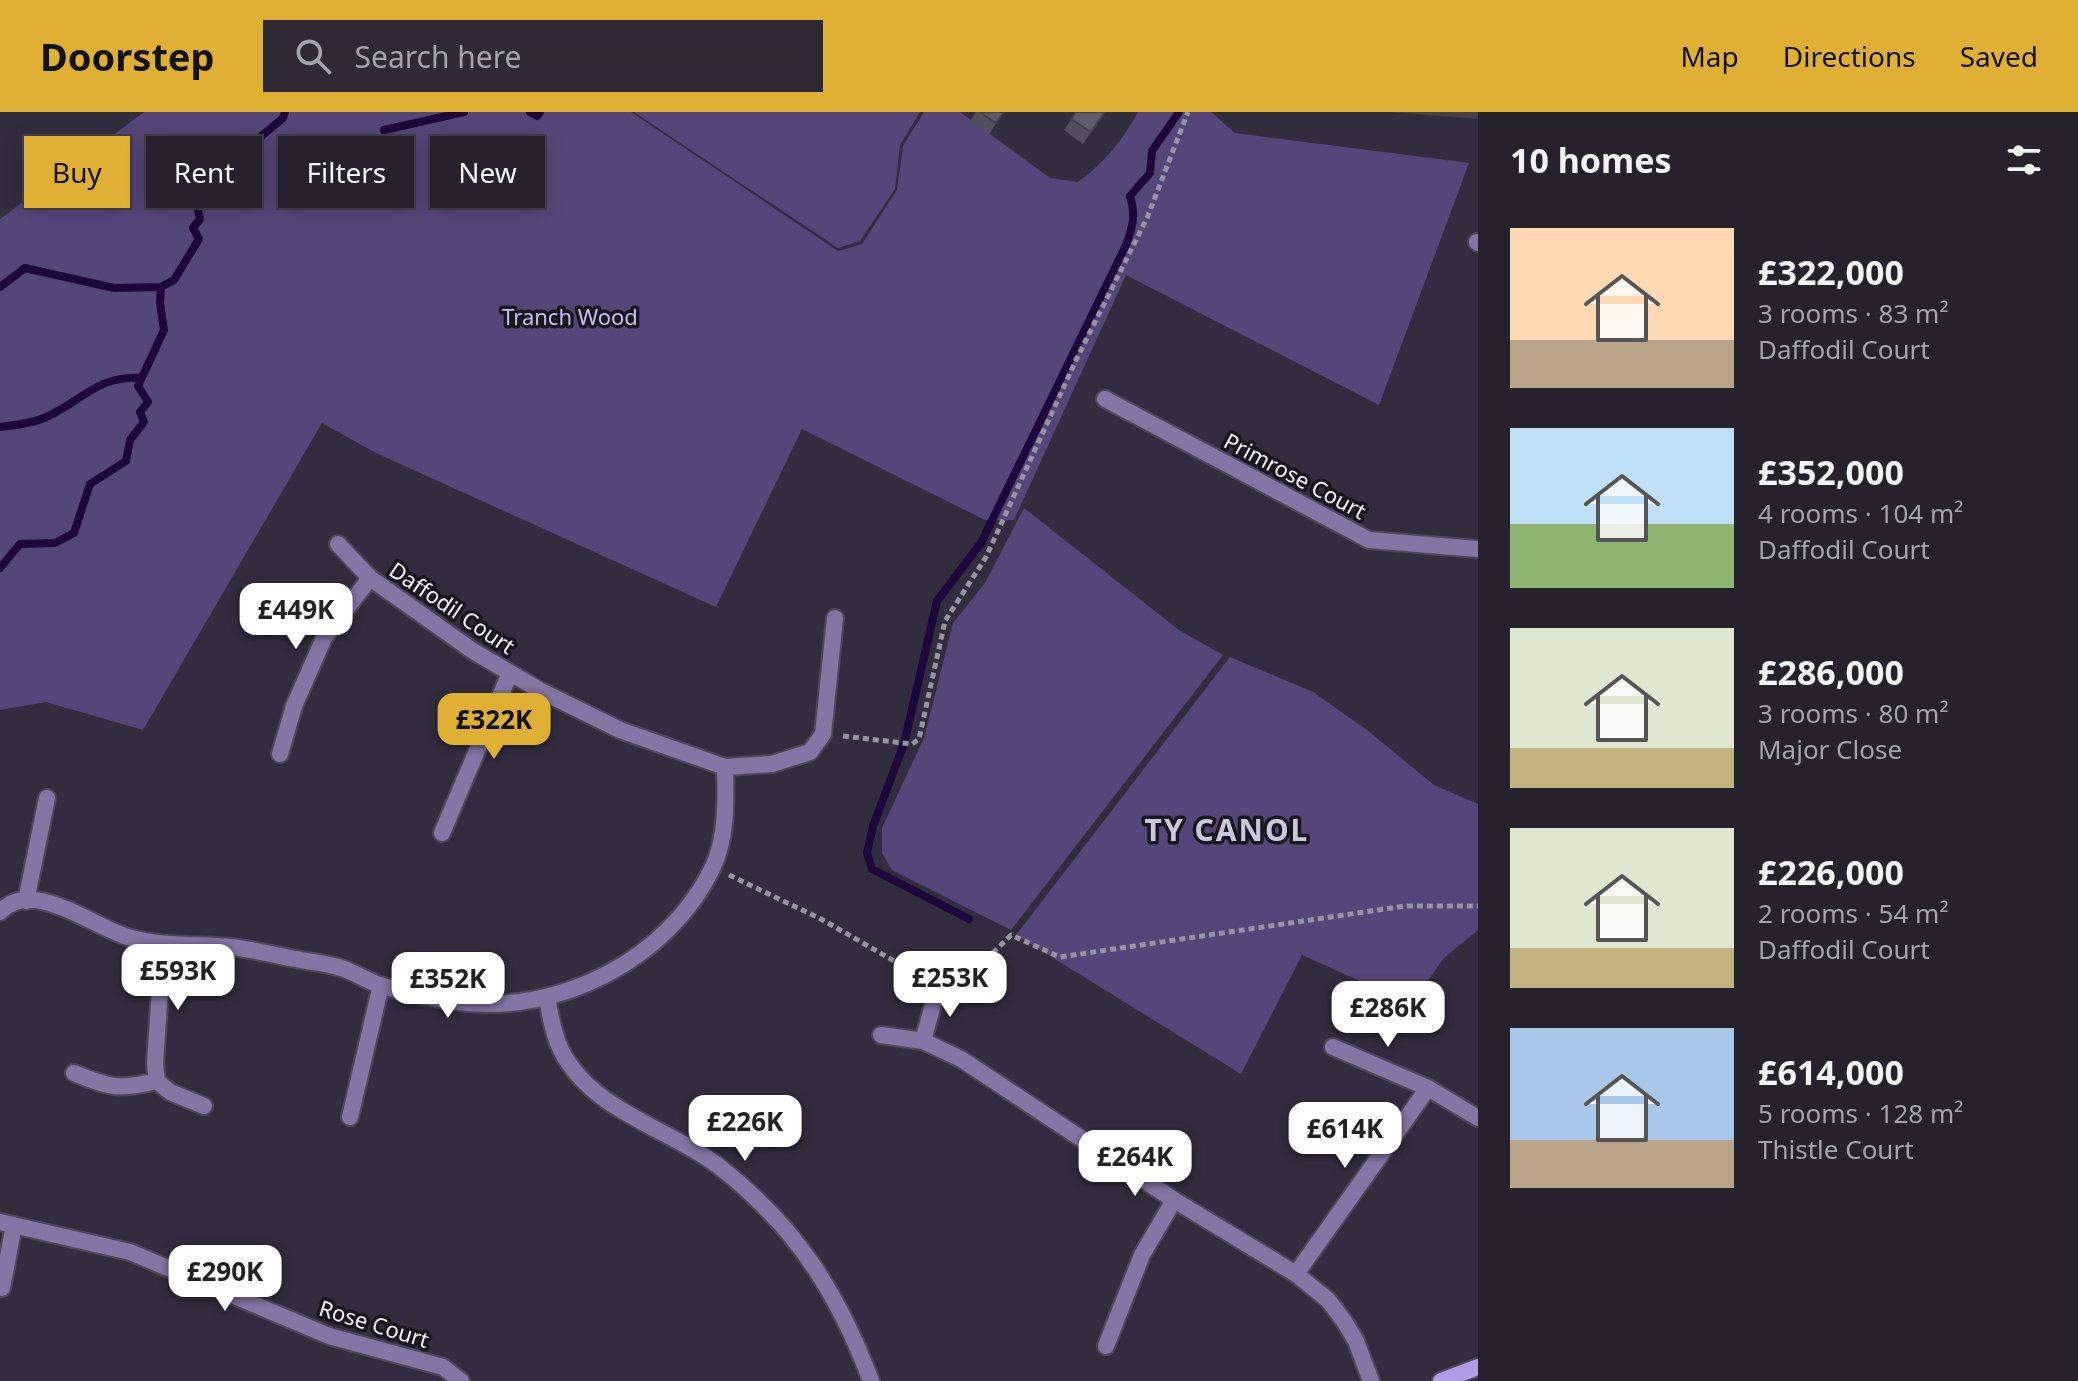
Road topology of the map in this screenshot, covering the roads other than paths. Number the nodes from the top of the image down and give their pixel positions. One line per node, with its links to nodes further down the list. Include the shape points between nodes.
1 (1105, 399): 3 (street, Primrose Court, via 1369,540)
2 (338, 544): 4 (street, Daffodil Court)
3 (1478, 549)
4 (370, 578): 6 (street, Daffodil Court); 7 (street, Daffodil Court, via 324,638)
5 (835, 618): 8 (street, Daffodil Court, via 823,734 810,752 772,764)
6 (510, 673): 8 (street, Daffodil Court, via 620,730); 10 (street, Daffodil Court)
7 (280, 754)
8 (725, 767): 16 (street, via 727,803 713,867 688,907 662,938 625,963)
9 (47, 798): 11 (street)
10 (442, 833)
11 (26, 901): 12 (street, via 7,904); 13 (street, via 46,901 103,929)
12 (0, 912)
13 (163, 945): 14 (street, via 231,947 293,958 339,967); 21 (street)
14 (381, 985): 16 (street, via 460,1002 500,1004); 24 (street)
15 (938, 986): 18 (street)
16 (547, 997): 33 (street, via 560,1048 575,1074 598,1095 721,1168 805,1250 836,1299)
17 (881, 1035): 18 (street)
18 (923, 1041): 26 (street, via 961,1059)
19 (1333, 1047): 22 (street)
20 (74, 1073): 21 (street, via 104,1086 127,1088)
21 (157, 1081): 23 (street)
22 (1428, 1088): 25 (street); 28 (street)
23 (204, 1106)
24 (350, 1117)
25 (1478, 1118)
26 (1174, 1200): 28 (street); 30 (street, via 1142,1255)
27 (7, 1223): 29 (street); 32 (street, Rose Court, via 130,1252 329,1336 443,1367)
28 (1296, 1274): 34 (street, via 1344,1321)
29 (2, 1288)
30 (1106, 1346)
31 (1478, 1367): 35 (street)
32 (461, 1381)
33 (871, 1381)
34 (1371, 1381)
35 (1441, 1381)

